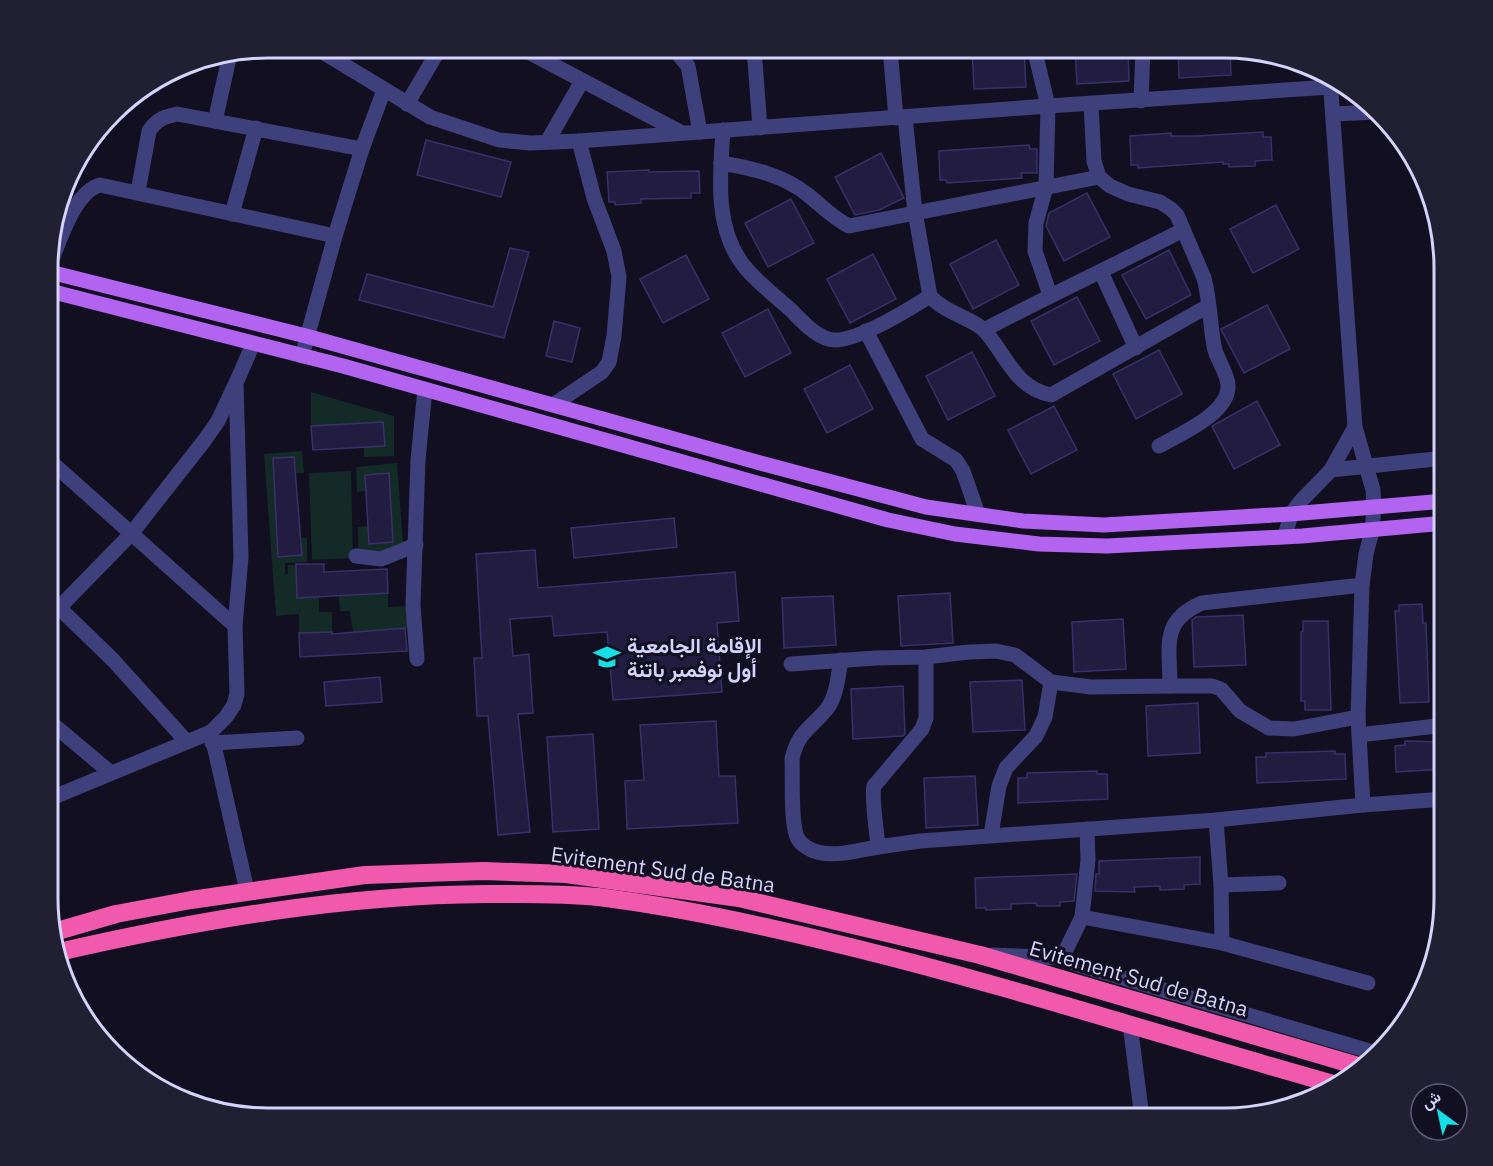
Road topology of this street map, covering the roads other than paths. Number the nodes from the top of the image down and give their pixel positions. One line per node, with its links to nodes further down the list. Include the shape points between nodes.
1 (334, 59): 13 (street)
2 (434, 59): 15 (street)
3 (541, 59): 10 (street)
4 (682, 59): 25 (street, via 688,66)
5 (755, 59): 22 (street)
6 (892, 59): 20 (street)
7 (1036, 59): 17 (street)
8 (1143, 59): 14 (street)
9 (228, 63): 21 (street)
10 (582, 81): 26 (street); 28 (street)
11 (1324, 84): 14 (street)
12 (1331, 88): 19 (street)
13 (384, 90): 15 (street); 29 (street)
14 (1141, 101): 16 (street)
15 (407, 104): 28 (street, via 430,117 499,140)
16 (1092, 104): 17 (street); 31 (street, via 1094,161)
17 (1047, 106): 20 (street); 32 (street)
18 (1365, 113): 19 (street)
19 (1333, 114): 54 (street)
20 (900, 118): 22 (street); 34 (street)
21 (215, 121): 23 (street); 33 (street, via 177,114 155,122 149,131)
22 (760, 128): 24 (street)
23 (256, 129): 29 (street); 35 (street)
24 (723, 130): 25 (street); 30 (street)
25 (700, 132): 26 (street)
26 (682, 133): 27 (street)
27 (579, 141): 28 (street); 53 (street, via 619,277 614,336 609,362 602,372)
28 (547, 142)
29 (362, 149): 37 (street)
30 (721, 163): 34 (street, via 781,178 849,226); 46 (street, via 726,236 745,267 809,327 831,340)
31 (1099, 177): 32 (street); 36 (street, via 1128,194 1160,202 1177,215)
32 (1046, 187): 34 (street); 42 (street, via 1036,223 1035,251)
33 (138, 192): 35 (street); 38 (street, via 100,185 89,189 76,206)
34 (915, 212): 43 (street)
35 (232, 214): 37 (street)
36 (1183, 230): 39 (street); 44 (street, via 1204,278)
37 (335, 236): 47 (street)
38 (60, 242)
39 (1101, 272): 42 (street); 49 (street)
40 (58, 274): 47 (main road)
41 (58, 293): 48 (main road)
42 (1050, 294): 45 (street)
43 (930, 296): 45 (street, via 938,305); 46 (street)
44 (1208, 306): 49 (street); 55 (street, via 1214,350 1228,385 1225,400 1211,415)
45 (984, 330): 49 (street, via 1012,372 1029,387 1051,395)
46 (866, 331): 62 (street, via 918,433 956,460 963,471)
47 (306, 336): 50 (street); 53 (main road)
48 (253, 344): 50 (main road); 51 (street)
49 (1136, 348)
50 (302, 356): 52 (main road)
51 (236, 382): 66 (street, via 218,421); 73 (street, via 241,557)
52 (425, 390): 67 (main road, via 888,520 955,534 1040,544 1107,546); 68 (street)
53 (553, 405): 62 (main road, via 926,507)
54 (1355, 427): 57 (street); 59 (street)
55 (1159, 446)
56 (1434, 459): 57 (street)
57 (1366, 467): 59 (street); 61 (street)
58 (58, 468): 66 (street)
59 (1331, 470): 63 (street)
60 (1434, 502): 61 (main road)
61 (1374, 507): 63 (main road); 65 (street)
62 (978, 514): 63 (main road, via 1023,521 1104,525)
63 (1291, 514): 67 (street)
64 (1434, 524): 65 (main road)
65 (1372, 531): 67 (main road); 70 (street)
66 (131, 534): 71 (street); 73 (street)
67 (1285, 536)
68 (416, 545): 69 (street, via 381,559); 75 (street, via 412,605)
69 (356, 556)
70 (1362, 585): 79 (street, via 1202,603 1190,609 1179,616 1170,632); 80 (street)
71 (59, 603)
72 (59, 613): 86 (street, via 113,660)
73 (235, 626): 84 (street, via 237,694)
74 (926, 657): 76 (street); 78 (street, via 996,651 1015,655); 94 (street, via 926,718 922,729 874,786)
75 (417, 659)
76 (841, 660): 77 (street); 94 (street, via 834,695 799,738 792,759 795,829 807,848 820,853)
77 (790, 664)
78 (1051, 682): 79 (street, via 1091,687); 93 (street, via 1045,717 1036,736 1006,768)
79 (1170, 686): 80 (street, via 1221,689 1240,711 1269,728 1294,729)
80 (1358, 717): 83 (street)
81 (1434, 726): 83 (street)
82 (59, 729): 87 (street)
83 (1359, 735): 90 (street)
84 (212, 738): 85 (street); 86 (street); 97 (street)
85 (297, 738)
86 (187, 742): 87 (street)
87 (111, 772): 88 (street)
88 (59, 795)
89 (1434, 800): 90 (street)
90 (1363, 805): 91 (street)
91 (1216, 820): 92 (street); 96 (street)
92 (1087, 829): 93 (street); 98 (street)
93 (991, 835): 94 (street)
94 (878, 847)
95 (1279, 883): 96 (street)
96 (1221, 885): 100 (street)
97 (247, 891): 99 (highway, Evitement Sud de Batna, via 116,914); 102 (highway, Evitement Sud de Batna, via 365,875 484,871 566,874 738,898)
98 (1082, 917): 100 (street); 103 (street)
99 (62, 930)
100 (1221, 943): 104 (street)
101 (66, 951): 105 (highway, Evitement Sud de Batna, via 192,924 372,900 453,894 595,897 784,930)
102 (980, 955): 103 (street); 107 (highway, Evitement Sud de Batna)
103 (1062, 958): 106 (street)
104 (1368, 983)
105 (1130, 1024): 108 (highway, Evitement Sud de Batna); 109 (street)
106 (1368, 1050)
107 (1351, 1064)
108 (1325, 1082)
109 (1141, 1108)

